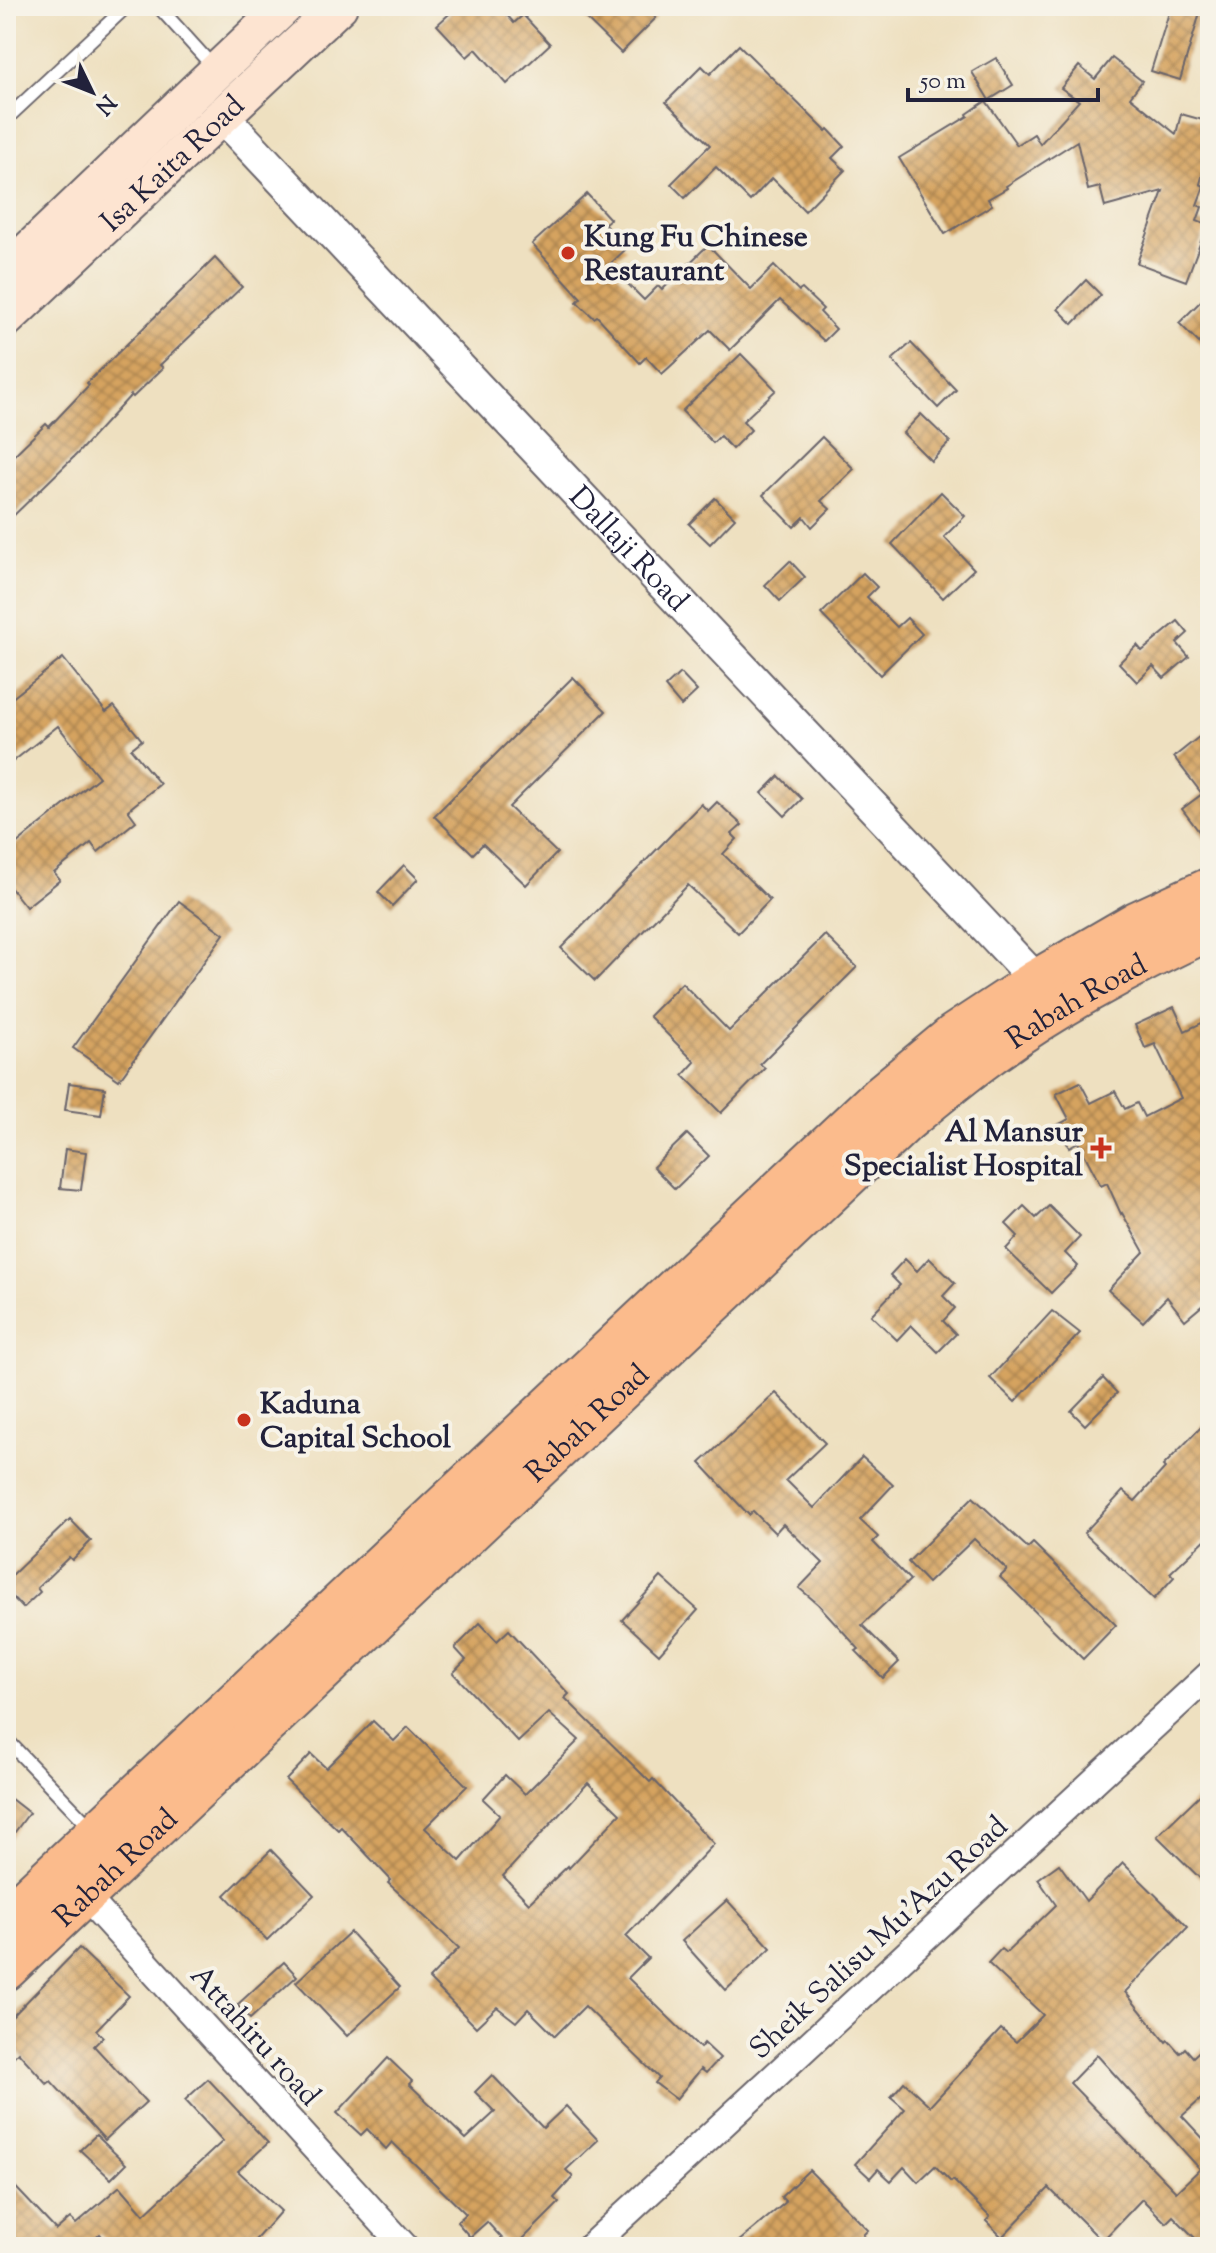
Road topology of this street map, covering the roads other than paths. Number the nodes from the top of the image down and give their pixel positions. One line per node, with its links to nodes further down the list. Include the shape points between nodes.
1 (127, 6): 7 (lane)
2 (158, 6): 5 (lane)
3 (285, 6): 5 (main road, Isa Kaita Road)
4 (339, 6): 6 (main road, Isa Kaita Road)
5 (218, 71): 8 (main road, Isa Kaita Road)
6 (222, 116): 9 (main road, Isa Kaita Road); 12 (street, Dallaji Road)
7 (6, 119)
8 (6, 272)
9 (6, 319)
10 (1210, 888): 12 (main road, Rabah Road, via 1136,922)
11 (1210, 930): 17 (main road, Rabah Road, via 1062,1008 906,1122)
12 (1036, 980): 15 (main road, Rabah Road, via 954,1034 878,1097)
13 (1210, 1674): 21 (street, Sheik Salisu Mu'Azu Road)
14 (6, 1739): 15 (lane)
15 (95, 1832): 16 (main road, Rabah Road)
16 (58, 1867): 17 (street, Attahiru road); 18 (main road, Rabah Road)
17 (85, 1896): 19 (main road, Rabah Road); 20 (street, Attahiru road)
18 (6, 1917)
19 (6, 1970)
20 (405, 2247)
21 (590, 2247)

